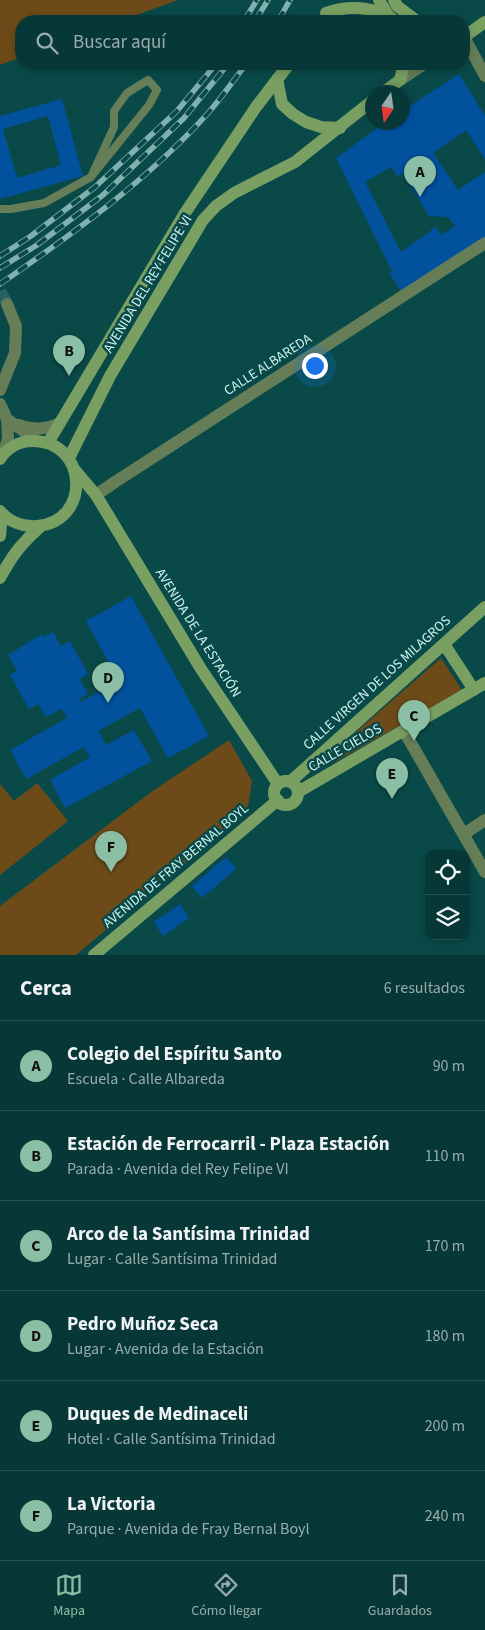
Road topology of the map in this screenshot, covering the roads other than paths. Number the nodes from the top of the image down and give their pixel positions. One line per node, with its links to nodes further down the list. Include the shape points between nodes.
1 (332, 0): 4 (main road)
2 (379, 0): 7 (main road)
3 (394, 0): 8 (main road)
4 (324, 15)
5 (327, 15): 6 (main road, via 340,8 353,7)
6 (385, 15)
7 (390, 15)
8 (408, 15)
9 (485, 22): 10 (main road)
10 (470, 33)
11 (470, 48): 15 (street)
12 (285, 70): 16 (main road, AVENIDA DEL REY FELIPE VI)
13 (402, 70): 17 (main road)
14 (415, 70): 17 (street)
15 (485, 76)
16 (278, 80): 20 (main road, via 282,104 293,114 321,127); 28 (main road, AVENIDA DEL REY FELIPE VI, via 256,107 185,213)
17 (400, 80): 18 (main road)
18 (393, 85)
19 (365, 108): 20 (main road, AVENIDA DEL REY FELIPE VI)
20 (340, 128): 31 (main road, AVENIDA DEL REY FELIPE VI, via 295,162 234,193 203,220 110,376)
21 (91, 177): 21 (lane, via 114,126 114,111 127,93 148,80 157,90 149,104); 22 (lane, via 44,204)
22 (0, 209)
23 (485, 243): 33 (street, CALLE ALBAREDA)
24 (7, 304): 25 (street, via 16,326 15,353)
25 (0, 390)
26 (0, 404): 27 (street)
27 (10, 421): 28 (street, via 39,430); 29 (street); 30 (street)
28 (60, 423): 29 (main road, AVENIDA DEL REY FELIPE VI)
29 (42, 442): 30 (main road, via 28,441 16,445); 31 (main road, via 59,449)
30 (2, 456)
31 (69, 458): 32 (main road)
32 (75, 470): 33 (main road); 35 (main road, via 75,497 69,509 52,523)
33 (96, 495): 43 (main road, AVENIDA DE LA ESTACIÓN, via 201,669)
34 (1, 512): 35 (main road, via 16,523); 36 (main road)
35 (41, 526): 37 (main road, via 13,554)
36 (0, 536)
37 (0, 578)
38 (485, 607): 39 (main road, CALLE VIRGEN DE LOS MILAGROS)
39 (444, 644): 41 (main road); 43 (main road, CALLE VIRGEN DE LOS MILAGROS)
40 (485, 683): 41 (main road, CALLE CIELOS)
41 (474, 690): 42 (main road, CALLE CIELOS)
42 (404, 731): 44 (main road, CALLE CIELOS); 47 (street)
43 (284, 783): 44 (main road, via 296,786); 45 (main road, via 275,790)
44 (298, 792): 45 (main road, via 292,803)
45 (278, 800): 49 (main road, AVENIDA DE FRAY BERNAL BOYL)
46 (485, 820): 47 (street)
47 (464, 834): 48 (street)
48 (485, 872)
49 (94, 955)

